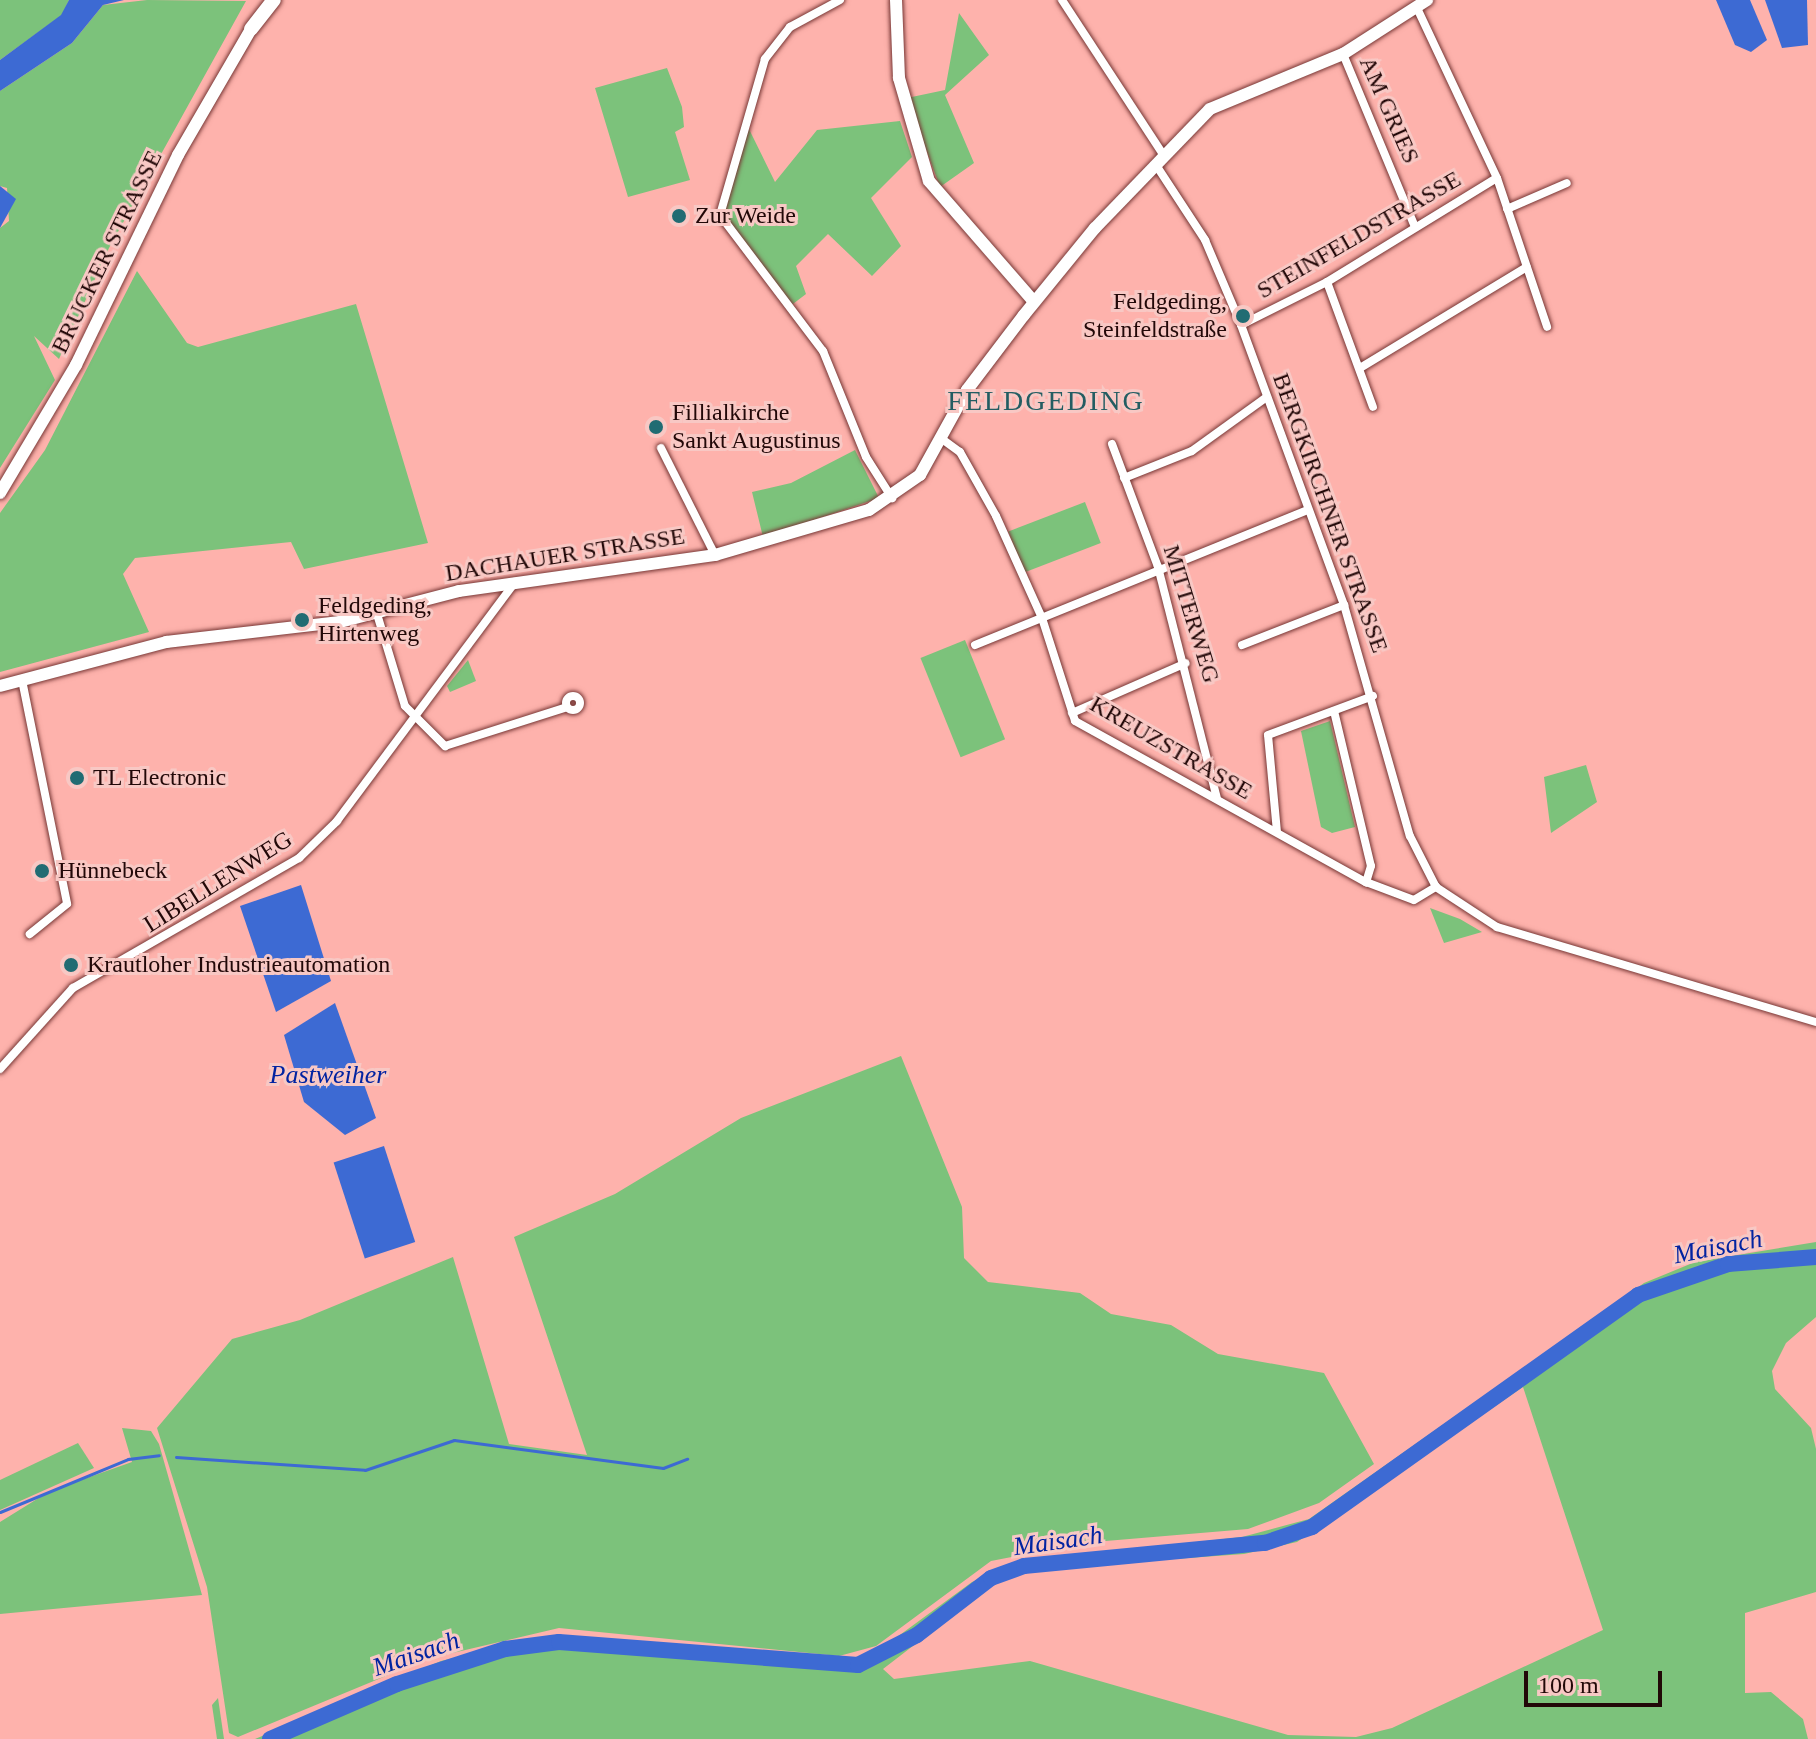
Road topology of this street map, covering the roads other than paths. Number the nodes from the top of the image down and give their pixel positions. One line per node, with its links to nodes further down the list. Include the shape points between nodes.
1 (266, 0): 7 (highway)
2 (274, 0): 7 (highway)
3 (840, 0): 27 (street, via 790,27 765,59 720,215 823,351 866,457)
4 (896, 0): 16 (street, via 899,78 929,181)
5 (1062, 0): 9 (street, BERGKIRCHNER STRASSE)
6 (1422, 4): 8 (street, DACHAUER STRASSE); 10 (street)
7 (251, 29): 26 (street, BRUCKER STRASSE, via 178,155 54,407)
8 (1343, 54): 9 (street, DACHAUER STRASSE, via 1217,105); 13 (street, AM GRIES)
9 (1160, 161): 16 (street, DACHAUER STRASSE); 17 (street, BERGKIRCHNER STRASSE, via 1198,226)
10 (1497, 178): 12 (street); 13 (street, STEINFELDSTRASSE)
11 (1567, 183): 12 (street)
12 (1507, 209): 14 (street)
13 (1415, 227): 15 (street, STEINFELDSTRASSE)
14 (1527, 267): 18 (street); 19 (street)
15 (1327, 282): 17 (street, STEINFELDSTRASSE); 19 (street)
16 (1034, 302): 22 (street, DACHAUER STRASSE, via 967,390)
17 (1241, 325): 20 (street, BERGKIRCHNER STRASSE)
18 (1547, 327)
19 (1360, 368): 21 (street)
20 (1267, 397): 25 (street, via 1192,451); 28 (street, BERGKIRCHNER STRASSE)
21 (1373, 407)
22 (942, 439): 27 (street, DACHAUER STRASSE, via 930,464); 34 (street, KREUZSTRASSE, via 975,476)
23 (1112, 444): 25 (street, MITTERWEG)
24 (661, 448): 29 (street)
25 (1124, 478): 30 (street, MITTERWEG)
26 (0, 493)
27 (893, 498): 29 (street, DACHAUER STRASSE, via 824,526)
28 (1308, 510): 30 (street); 32 (street, BERGKIRCHNER STRASSE)
29 (715, 555): 31 (street, DACHAUER STRASSE)
30 (1158, 567): 34 (street); 37 (street, MITTERWEG)
31 (515, 582): 33 (street, DACHAUER STRASSE); 44 (street, LIBELLENWEG, via 448,679)
32 (1344, 605): 36 (street); 40 (street, BERGKIRCHNER STRASSE)
33 (377, 614): 38 (street, DACHAUER STRASSE, via 166,642); 44 (street)
34 (1042, 618): 35 (street); 43 (street, KREUZSTRASSE)
35 (975, 645)
36 (1242, 645)
37 (1186, 663): 43 (street); 45 (street, MITTERWEG)
38 (22, 680): 39 (street, DACHAUER STRASSE); 49 (street, via 67,904)
39 (0, 686)
40 (1373, 696): 42 (street); 48 (street, BERGKIRCHNER STRASSE, via 1410,836)
41 (567, 707): 44 (street, via 445,746)
42 (1334, 711): 46 (street, via 1268,735); 47 (street, via 1371,866)
43 (1072, 713): 45 (street, KREUZSTRASSE, via 1075,721)
44 (412, 718): 51 (street, LIBELLENWEG, via 337,821 299,858 73,988)
45 (1217, 798): 46 (street, KREUZSTRASSE)
46 (1277, 832): 47 (street, KREUZSTRASSE)
47 (1366, 882): 48 (street, KREUZSTRASSE, via 1414,900)
48 (1436, 887): 50 (street, via 1497,927)
49 (30, 934)
50 (1816, 1022)
51 (0, 1069)

